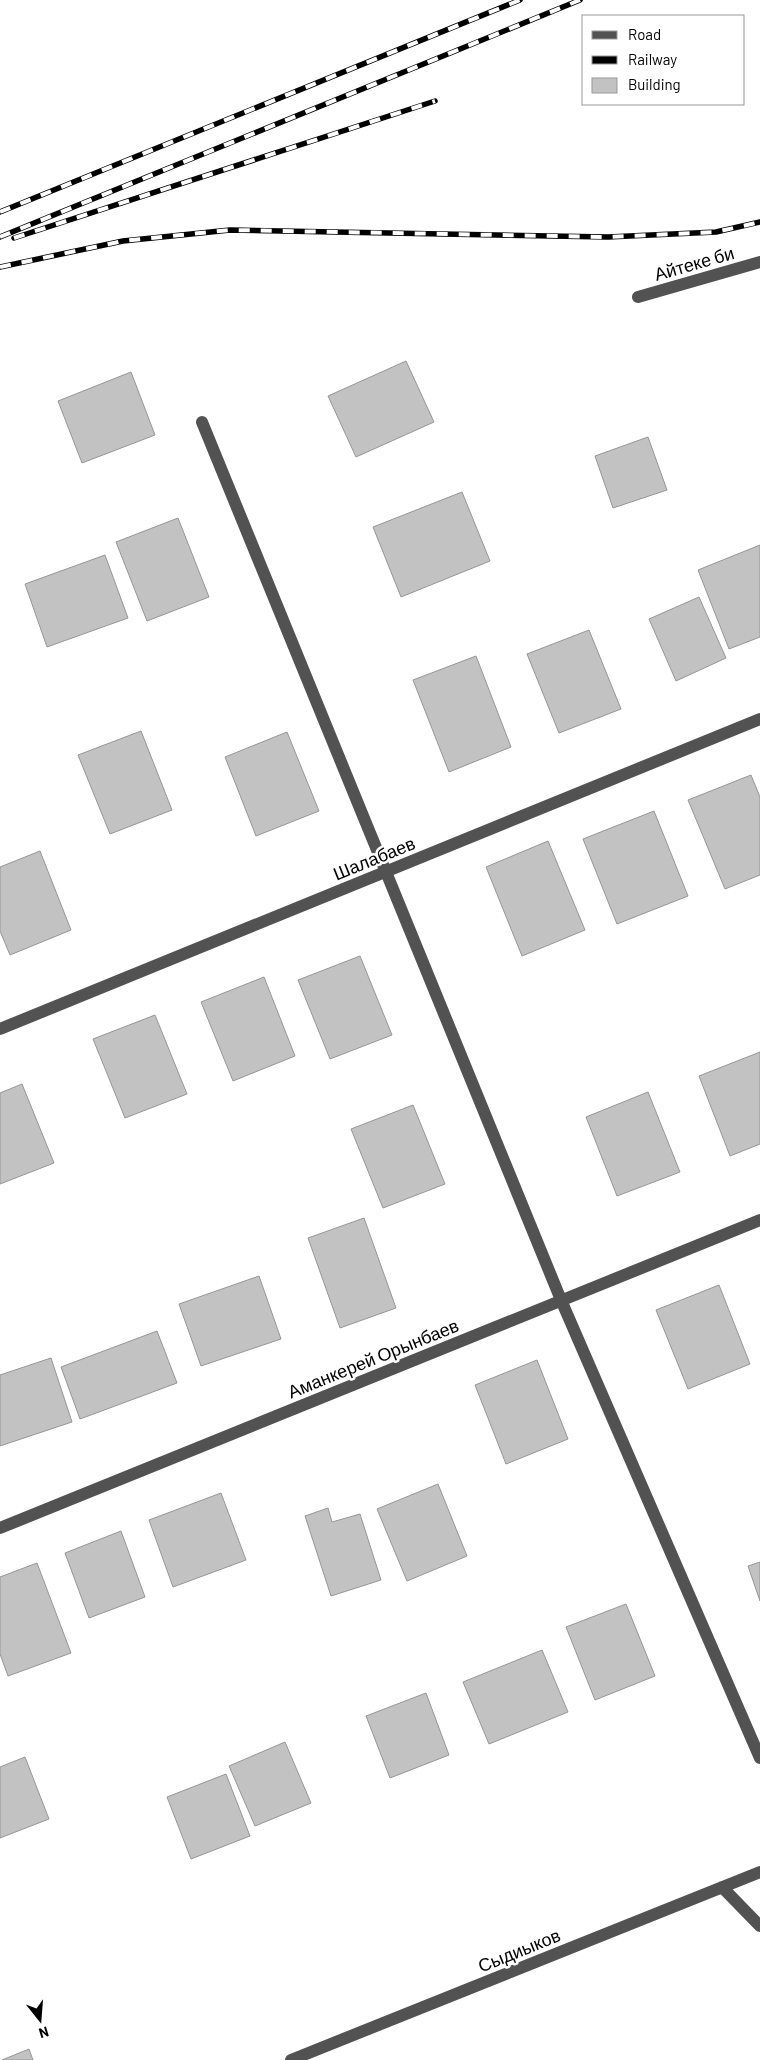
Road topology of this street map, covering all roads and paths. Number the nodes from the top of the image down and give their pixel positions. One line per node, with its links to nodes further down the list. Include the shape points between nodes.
1 (760, 262): 2 (street, Айтеке би)
2 (638, 297)
3 (202, 422): 5 (street)
4 (760, 719): 5 (street, Шалабаев)
5 (385, 873): 6 (street, Шалабаев); 8 (street)
6 (0, 1029)
7 (760, 1220): 8 (street, Аманкерей Орынбаев)
8 (561, 1300): 9 (street, Аманкерей Орынбаев); 10 (street)
9 (0, 1528)
10 (760, 1758)
11 (760, 1872): 12 (street, Сыдиыков)
12 (722, 1887): 13 (street); 14 (street, Сыдиыков)
13 (760, 1926)
14 (291, 2060)

